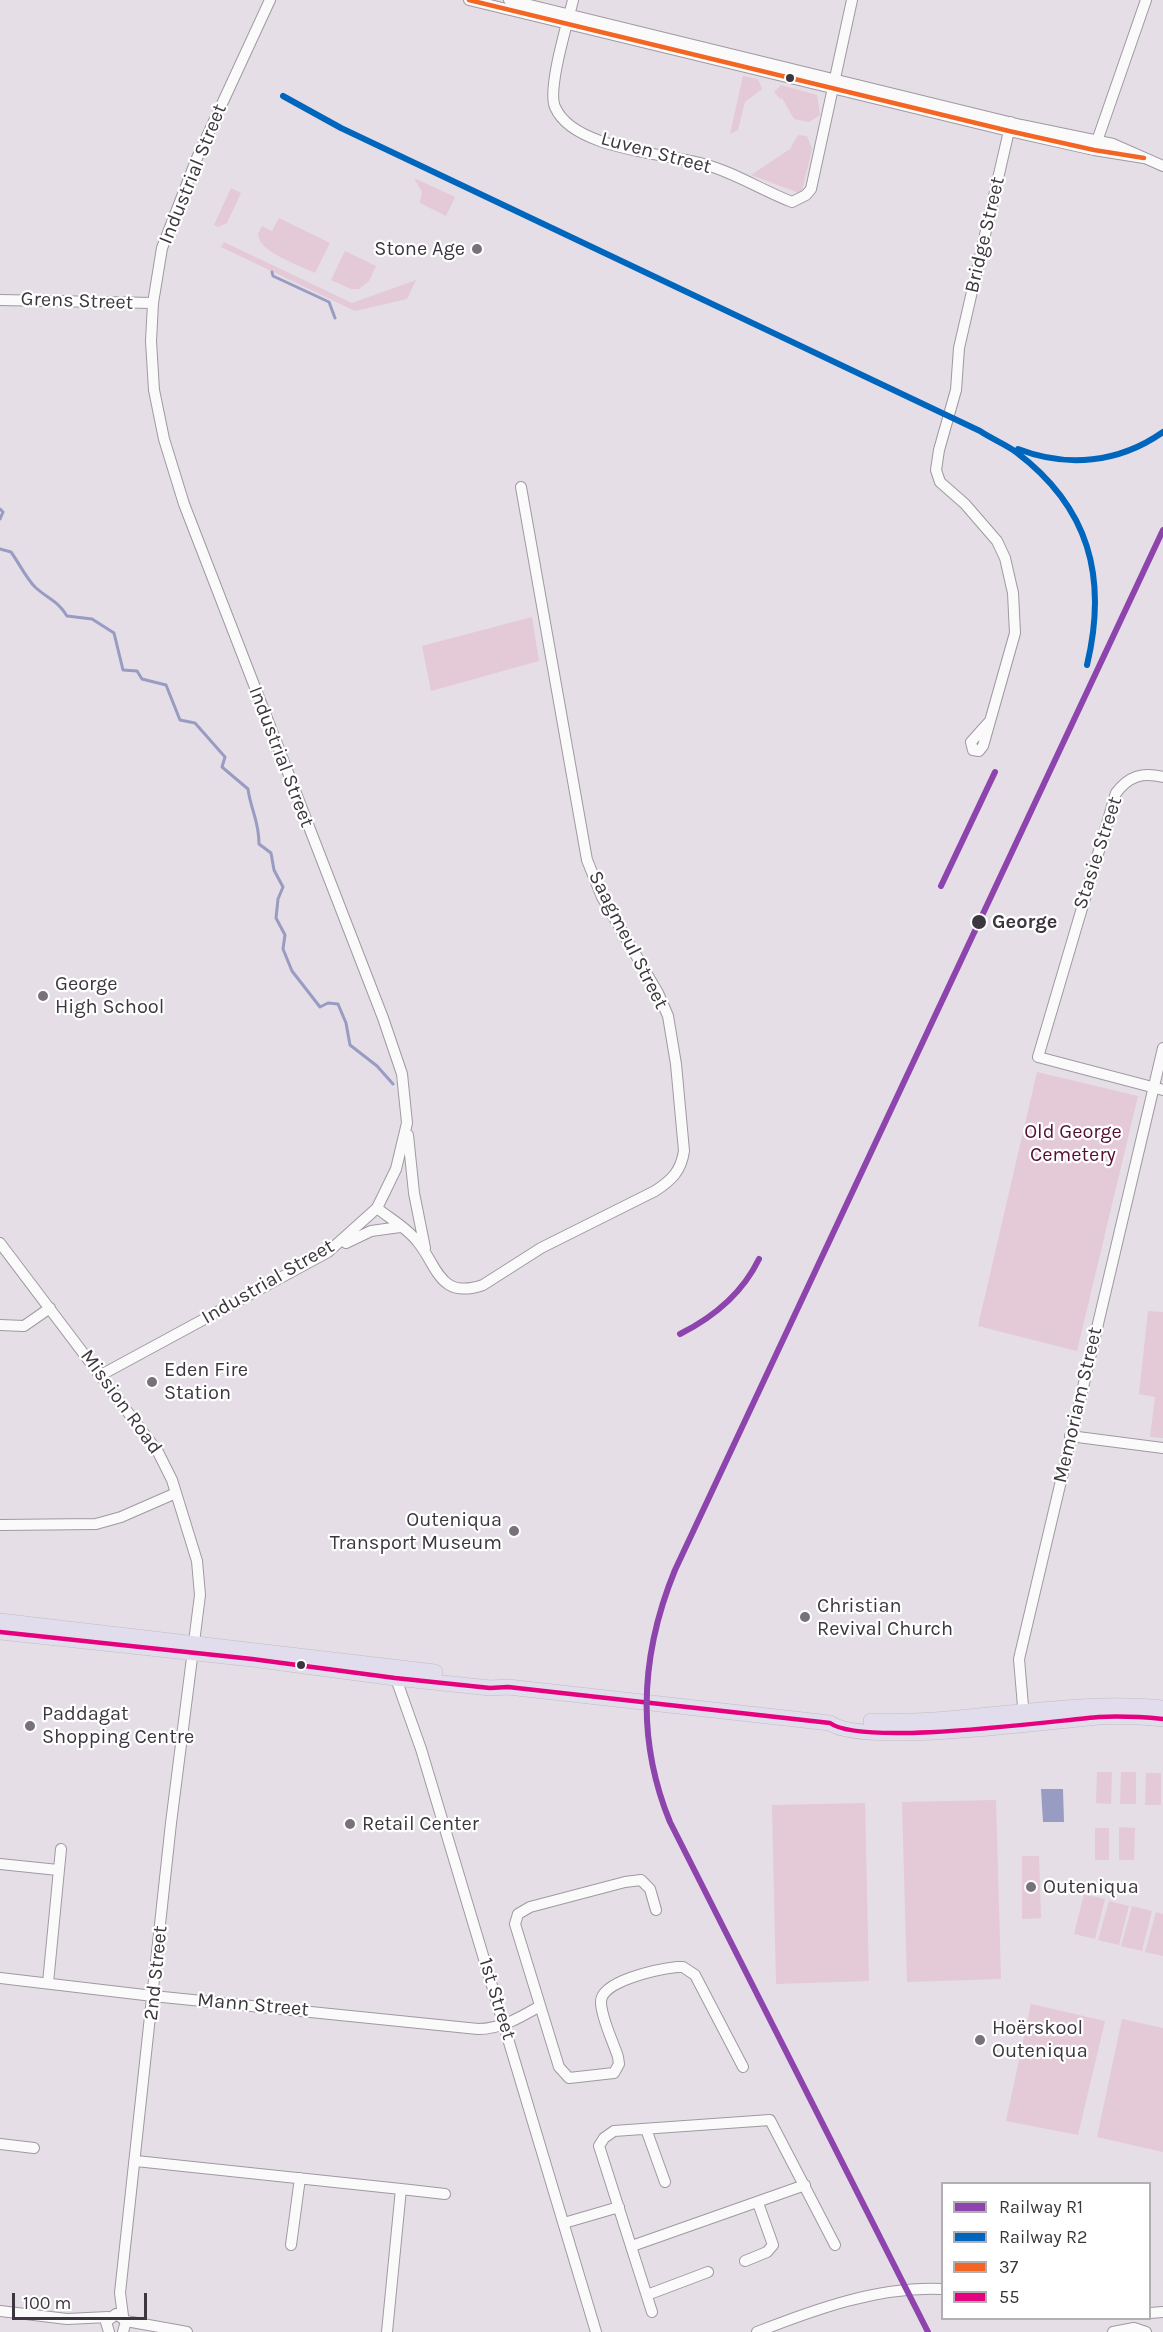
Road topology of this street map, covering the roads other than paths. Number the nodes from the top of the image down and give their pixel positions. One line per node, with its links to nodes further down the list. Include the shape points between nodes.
1 (262, 0): 9 (street)
2 (270, 0): 9 (street, Industrial Street)
3 (470, 0): 8 (street)
4 (509, 0): 8 (street)
5 (573, 0): 8 (street)
6 (852, 0): 10 (street)
7 (1146, 0): 12 (street)
8 (568, 19): 10 (street); 10 (street, Luven Street, via 554,90 554,106 561,116 596,139 631,151 700,163 792,202 811,189)
9 (259, 23): 15 (street, Industrial Street, via 172,215)
10 (832, 83): 11 (street)
11 (1010, 126): 12 (street); 17 (street, Bridge Street, via 959,348 956,390 939,450 937,477 997,541 1009,573 1016,609 1013,640)
12 (1096, 145): 13 (street)
13 (1163, 166)
14 (0, 300): 15 (street, Grens Street)
15 (153, 303): 21 (street, Industrial Street, via 154,390 180,495 383,1018 402,1074)
16 (521, 488): 26 (street, Saagmeul Street, via 587,860 602,897 668,1016 684,1151 682,1164 669,1182 541,1248 483,1285 467,1289 450,1285 436,1272)
17 (988, 723)
18 (1163, 777): 20 (street, Stasie Street, via 1142,774 1125,781 1116,793 1038,1057)
19 (1163, 1048): 20 (street, Memoriam Street)
20 (1159, 1089): 30 (street, Memoriam Street)
21 (406, 1123): 22 (street, Industrial Street, via 396,1169); 26 (street)
22 (377, 1208): 23 (street, Saagmeul Street); 25 (street, Industrial Street)
23 (400, 1227): 25 (street, via 371,1231); 26 (street, Saagmeul Street)
24 (0, 1243): 27 (street, Mission Road)
25 (328, 1252): 29 (street, Industrial Street)
26 (426, 1253)
27 (50, 1308): 28 (street, via 24,1326); 29 (street, Mission Road)
28 (0, 1325)
29 (101, 1374): 32 (street, Mission Road, via 152,1441)
30 (1070, 1436): 31 (street); 39 (street, Memoriam Street, via 1020,1659)
31 (1163, 1448)
32 (176, 1493): 33 (street, via 98,1524); 36 (street, Mission Road, via 199,1572)
33 (0, 1525)
34 (0, 1621): 36 (highway)
35 (0, 1632): 36 (highway)
36 (194, 1648): 37 (highway); 47 (street, 2nd Street)
37 (394, 1672): 39 (highway, via 490,1688 830,1723 841,1719 886,1722); 49 (street, 1st Street)
38 (1163, 1708): 39 (highway, via 1098,1705)
39 (1024, 1718): 40 (highway)
40 (1163, 1719)
41 (61, 1849): 43 (street)
42 (0, 1864): 43 (street)
43 (58, 1870): 46 (street)
44 (656, 1910): 48 (street, via 650,1889 641,1881 522,1910 514,1920)
45 (0, 1978): 46 (street, Mann Street)
46 (48, 1983): 47 (street, Mann Street)
47 (153, 1996): 49 (street, Mann Street, via 478,2029); 54 (street, 2nd Street)
48 (540, 2006): 49 (street, Mann Street); 50 (street, via 564,2074 579,2079 608,2075 619,2064 600,2001 604,1991 614,1984 670,1967 683,1967 694,1975)
49 (505, 2024): 62 (street, 1st Street)
50 (743, 2067)
51 (646, 2129): 56 (street); 57 (street, via 770,2120); 61 (street, via 614,2131 599,2146)
52 (0, 2144): 53 (street)
53 (34, 2148)
54 (136, 2161): 55 (street); 72 (street, 2nd Street)
55 (300, 2178): 58 (street); 63 (street)
56 (665, 2182)
57 (805, 2185): 60 (street); 64 (street)
58 (400, 2189): 59 (street); 74 (street)
59 (445, 2194)
60 (758, 2203): 65 (street); 66 (street, via 773,2245 767,2252)
61 (619, 2207): 62 (street); 65 (street)
62 (564, 2223): 75 (street, 1st Street)
63 (291, 2245)
64 (835, 2245)
65 (632, 2246): 69 (street)
66 (745, 2261)
67 (708, 2272): 69 (street)
68 (941, 2288): 76 (street, via 873,2295 808,2312)
69 (647, 2295): 71 (street)
70 (0, 2311): 72 (street)
71 (652, 2312)
72 (117, 2324): 73 (street)
73 (188, 2332)
74 (387, 2332)
75 (596, 2332)
76 (757, 2332)
77 (1113, 2332): 78 (street, via 1134,2328)
78 (1146, 2332)

